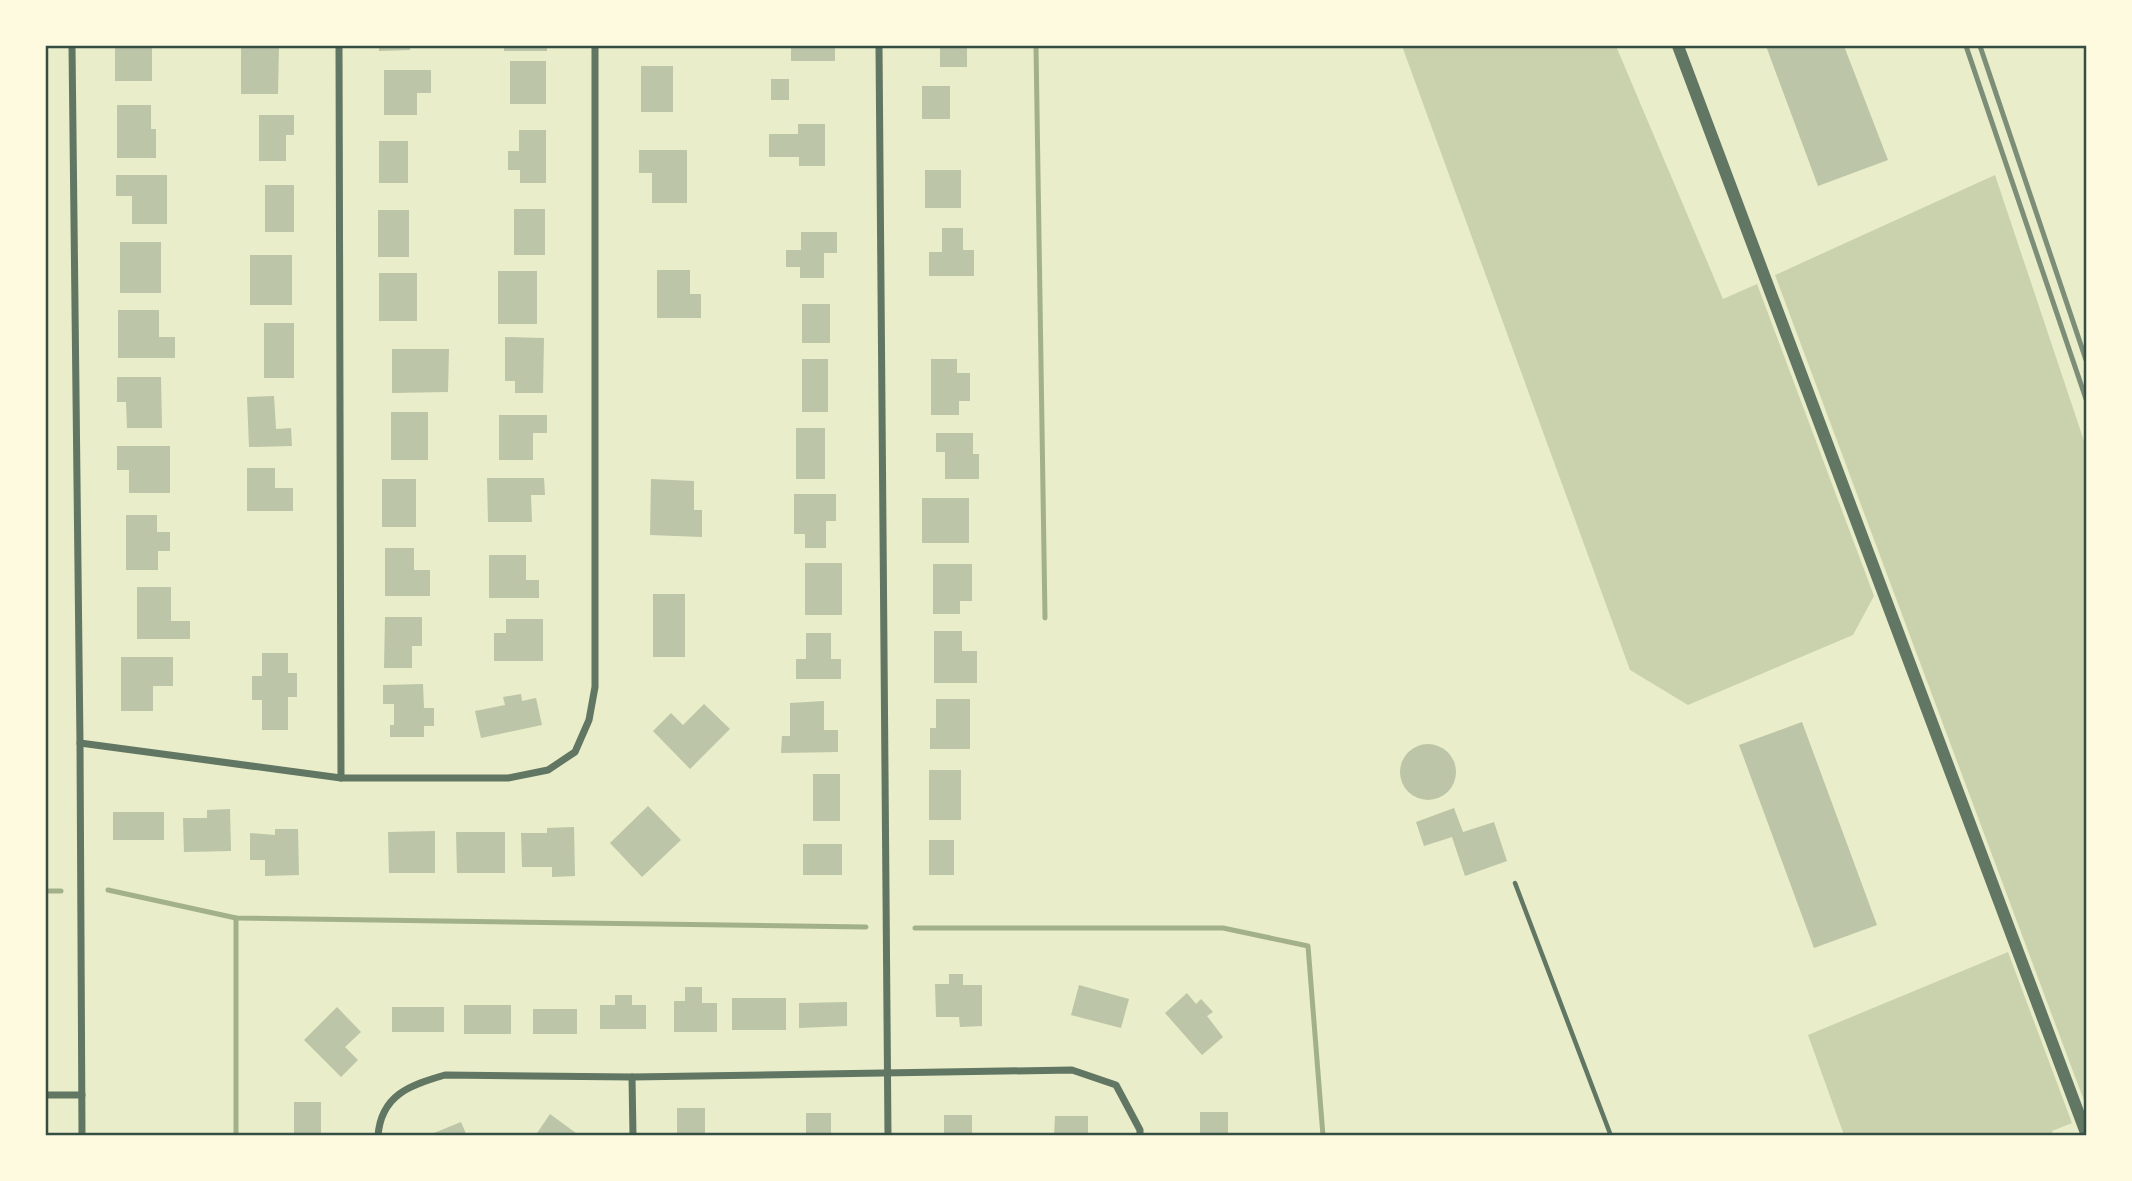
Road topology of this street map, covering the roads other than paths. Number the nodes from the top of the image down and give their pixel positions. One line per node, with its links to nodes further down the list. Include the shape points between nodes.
1 (72, 46): 6 (street)
2 (339, 46): 7 (street)
3 (595, 46): 7 (street, via 594,687 589,720 575,752 548,770 508,778)
4 (879, 46): 9 (street)
5 (1678, 46): 13 (street)
6 (80, 743): 7 (street); 12 (street)
7 (341, 778)
8 (1515, 883): 19 (lane)
9 (887, 1074): 10 (street); 17 (street); 18 (street, via 1072,1070 1116,1085)
10 (632, 1077): 15 (street, via 445,1075 419,1082 392,1097); 16 (street)
11 (46, 1095): 12 (street)
12 (82, 1095): 14 (street)
13 (2087, 1133)
14 (82, 1136)
15 (378, 1136)
16 (633, 1136)
17 (888, 1136)
18 (1140, 1136)
19 (1611, 1136)

